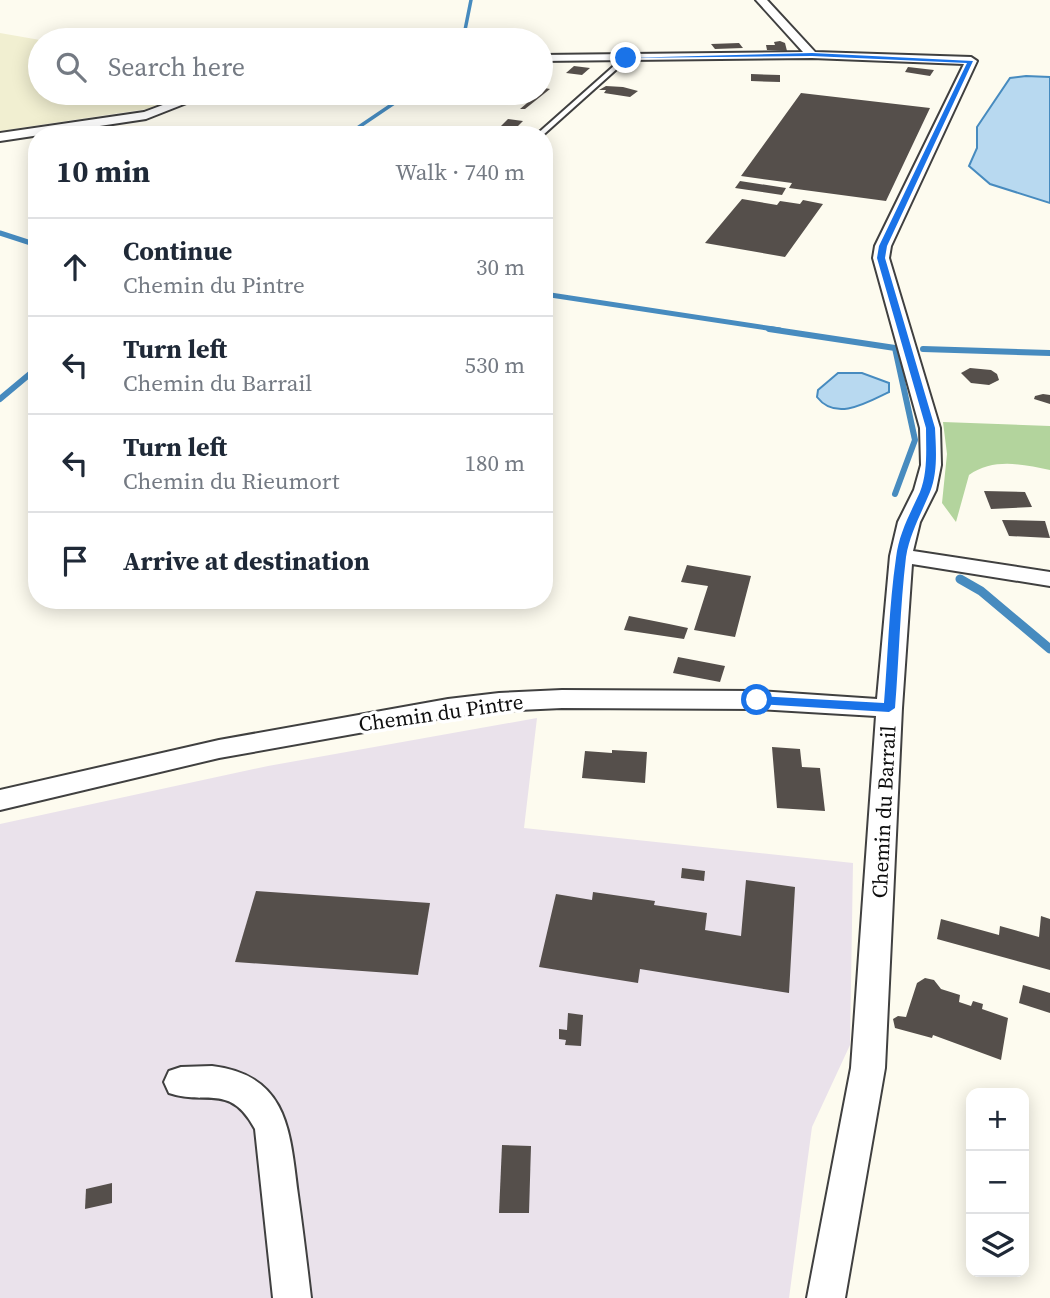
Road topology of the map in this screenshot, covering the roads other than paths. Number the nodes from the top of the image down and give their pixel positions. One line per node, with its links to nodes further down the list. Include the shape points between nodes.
1 (761, 0): 2 (street)
2 (812, 55): 4 (street); 10 (street, Chemin du Barrail, via 971,61 881,258 930,428 931,465)
3 (553, 58): 4 (street)
4 (626, 58): 7 (lane)
5 (173, 105): 6 (street, via 146,115)
6 (73, 126)
7 (550, 126)
8 (28, 133): 9 (street)
9 (0, 137)
10 (901, 556): 11 (street); 12 (street, Chemin du Barrail)
11 (1050, 579)
12 (889, 708): 13 (street, Chemin du Pintre, via 757,700 499,702 219,749); 16 (street, Chemin du Barrail, via 868,1068)
13 (0, 800)
14 (181, 1082): 15 (street, via 214,1079 242,1088 261,1105 272,1127)
15 (292, 1298)
16 (826, 1298)

